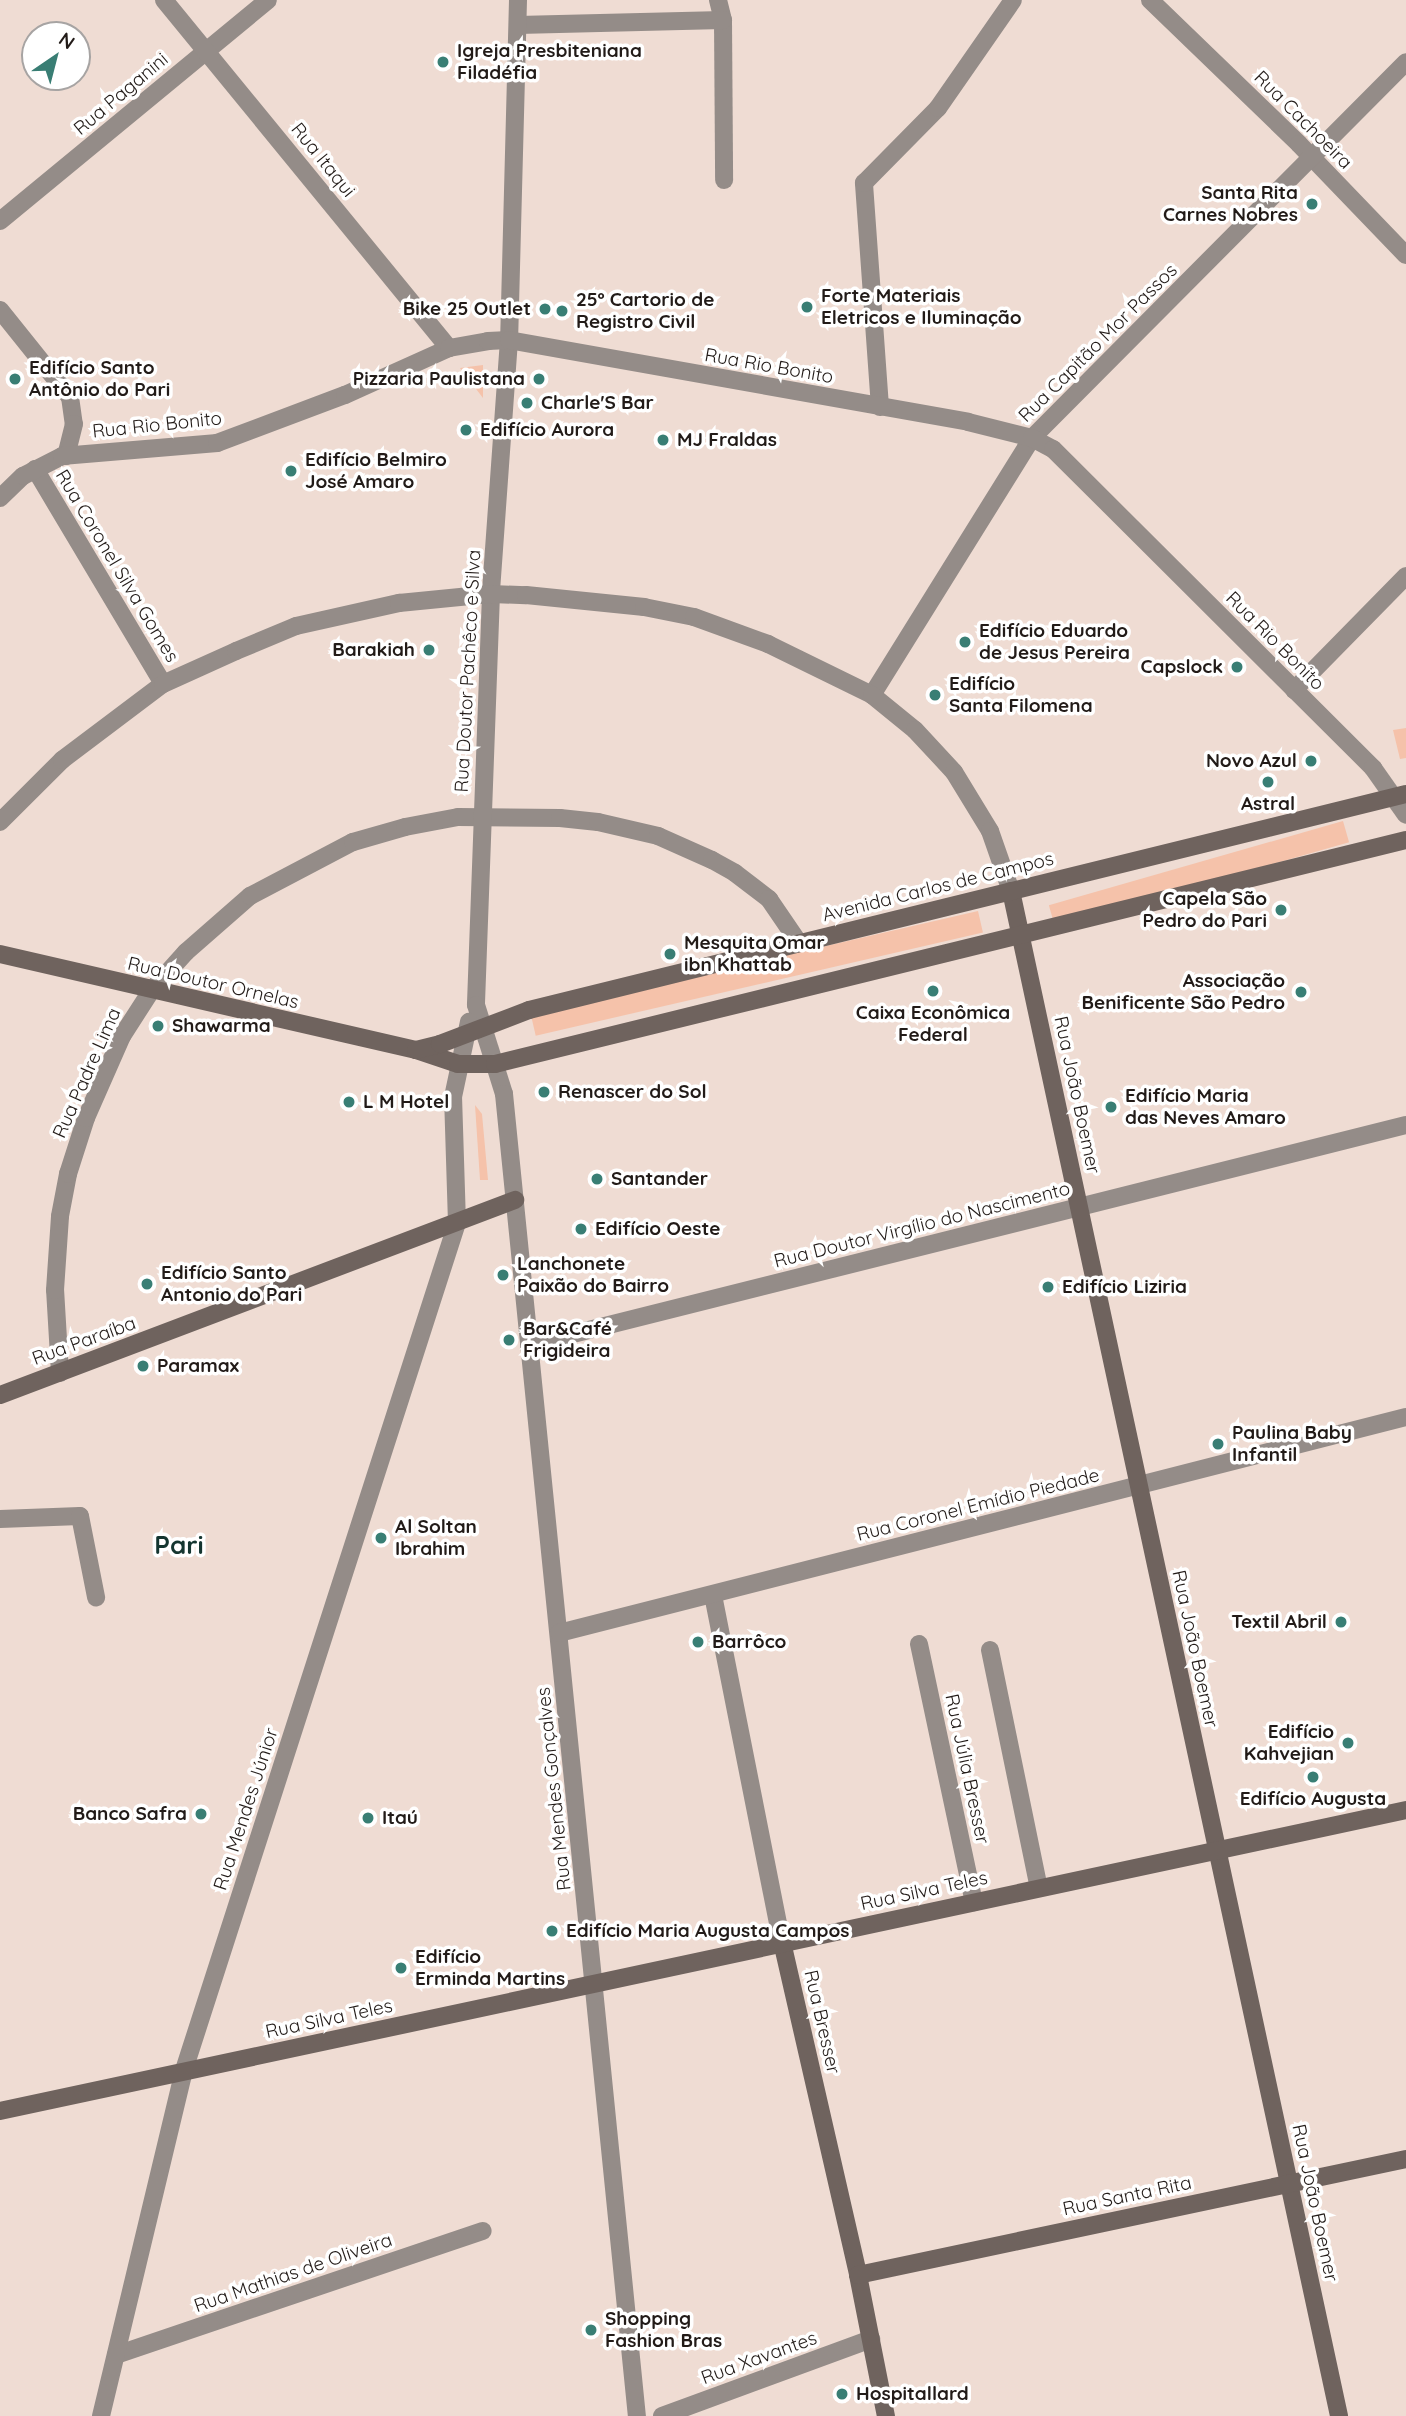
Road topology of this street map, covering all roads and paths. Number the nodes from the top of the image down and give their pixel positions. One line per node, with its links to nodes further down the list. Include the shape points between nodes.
1 (164, 0): 10 (street, Rua Itaqui)
2 (268, 0): 10 (street, Rua Paganini)
3 (519, 0): 9 (street, Rua Doutor Pachêco e Silva)
4 (718, 0): 8 (street)
5 (1013, 0): 19 (street, via 939,108 864,183)
6 (1150, 0): 7 (street, Rua Cachoeira)
7 (1169, 8): 12 (street, Rua Cachoeira)
8 (723, 20): 9 (street); 13 (street)
9 (518, 25): 17 (street, Rua Doutor Pachêco e Silva)
10 (206, 51): 14 (street, Rua Paganini); 18 (street, Rua Itaqui)
11 (1406, 62): 12 (street, Rua Capitão Mor Passos)
12 (1311, 157): 15 (street, Rua Cachoeira); 20 (street, Rua Capitão Mor Passos)
13 (724, 180)
14 (0, 221)
15 (1406, 255)
16 (0, 310): 21 (street, via 70,397 74,424)
17 (509, 340): 18 (street, Rua Rio Bonito); 19 (street, Rua Rio Bonito); 25 (street, Rua Doutor Pachêco e Silva)
18 (449, 348): 21 (street, Rua Rio Bonito, via 324,404 217,443)
19 (880, 407): 20 (street, Rua Rio Bonito)
20 (1032, 438): 27 (street, Rua Rio Bonito, via 1053,449); 28 (street, Rua Capitão Mor Passos)
21 (66, 456): 22 (street, Rua Rio Bonito)
22 (35, 469): 23 (street, Rua Rio Bonito); 26 (street, Rua Coronel Silva Gomes)
23 (0, 499)
24 (1406, 576): 27 (street)
25 (491, 594): 26 (street, via 399,603 296,626); 28 (street, via 587,600 694,617 768,644); 31 (street, Rua Doutor Pachêco e Silva)
26 (163, 684): 32 (street, via 62,760)
27 (1294, 690): 29 (street, Rua Rio Bonito)
28 (872, 695): 34 (street, via 915,730 954,772 990,831)
29 (1400, 795): 30 (street, Rua Rio Bonito); 34 (main road, Avenida Carlos de Campos)
30 (1406, 815)
31 (483, 817): 36 (street, Rua Padre Lima, via 598,822 675,843 758,889 780,912); 38 (street, Rua Padre Lima, via 405,827 353,842 313,862 250,896 186,952); 39 (street, Rua Doutor Pachêco e Silva)
32 (0, 822)
33 (1406, 840): 35 (main road)
34 (1012, 891): 35 (main road, Rua João Boemer); 36 (main road, Avenida Carlos de Campos)
35 (1020, 934): 44 (main road); 47 (main road, Rua João Boemer)
36 (799, 943): 40 (main road, Avenida Carlos de Campos, via 529,1010)
37 (0, 954): 38 (main road, Rua Doutor Ornelas)
38 (152, 990): 42 (main road, Rua Doutor Ornelas); 50 (street, Rua Padre Lima, via 122,1036 86,1118 68,1174 55,1290)
39 (476, 1005): 40 (street, Rua Doutor Pachêco e Silva); 41 (street, Rua Doutor Pachêco e Silva)
40 (483, 1027): 41 (main road, Rua Doutor Ornelas); 44 (street, Rua Doutor Pachêco e Silva)
41 (464, 1035): 42 (main road, Rua Doutor Ornelas); 43 (street, Rua Doutor Pachêco e Silva)
42 (416, 1049): 43 (main road, Rua Doutor Ornelas)
43 (458, 1064): 44 (main road, Rua Doutor Ornelas); 48 (street, Rua Mendes Júnior, via 453,1097)
44 (495, 1064): 46 (street, Rua Mendes Gonçalves, via 504,1094)
45 (1406, 1125): 47 (street, Rua Doutor Virgílio do Nascimento)
46 (515, 1200): 48 (main road, Rua Paraíba); 49 (street, Rua Mendes Gonçalves)
47 (1079, 1207): 49 (street, Rua Doutor Virgílio do Nascimento); 53 (main road, Rua João Boemer)
48 (457, 1223): 50 (main road, Rua Paraíba); 66 (street, Rua Mendes Júnior)
49 (529, 1345): 57 (street, Rua Mendes Gonçalves)
50 (60, 1373): 51 (main road, Rua Paraíba)
51 (0, 1395)
52 (1406, 1417): 53 (street, Rua Coronel Emídio Piedade)
53 (1139, 1486): 55 (street, Rua Coronel Emídio Piedade); 61 (main road, Rua João Boemer)
54 (0, 1519): 56 (street, via 80,1516)
55 (713, 1595): 57 (street, Rua Coronel Emídio Piedade); 64 (street, Rua Bresser)
56 (96, 1597)
57 (559, 1633): 65 (street, Rua Mendes Gonçalves)
58 (919, 1644): 63 (street, Rua Júlia Bresser)
59 (990, 1650): 62 (street)
60 (1406, 1810): 61 (main road, Rua Silva Teles)
61 (1216, 1850): 62 (main road, Rua Silva Teles); 69 (main road, Rua João Boemer)
62 (1039, 1888): 63 (main road, Rua Silva Teles)
63 (974, 1902): 64 (main road, Rua Silva Teles)
64 (782, 1942): 65 (main road, Rua Silva Teles); 71 (main road, Rua Bresser)
65 (595, 1983): 66 (main road, Rua Silva Teles); 75 (street, Rua Mendes Gonçalves)
66 (184, 2070): 67 (main road, Rua Silva Teles); 73 (street, Rua Mendes Júnior)
67 (0, 2111)
68 (1406, 2159): 69 (main road, Rua Santa Rita)
69 (1290, 2183): 71 (main road, Rua Santa Rita); 78 (main road, Rua João Boemer)
70 (483, 2231): 73 (street, Rua Mathias de Oliveira)
71 (858, 2275): 72 (main road, Rua Bresser)
72 (871, 2339): 76 (street, Rua Xavantes); 77 (main road, Rua Bresser)
73 (116, 2356): 74 (street, Rua Mendes Júnior)
74 (101, 2416)
75 (637, 2416)
76 (662, 2416)
77 (886, 2416)
78 (1339, 2416)

